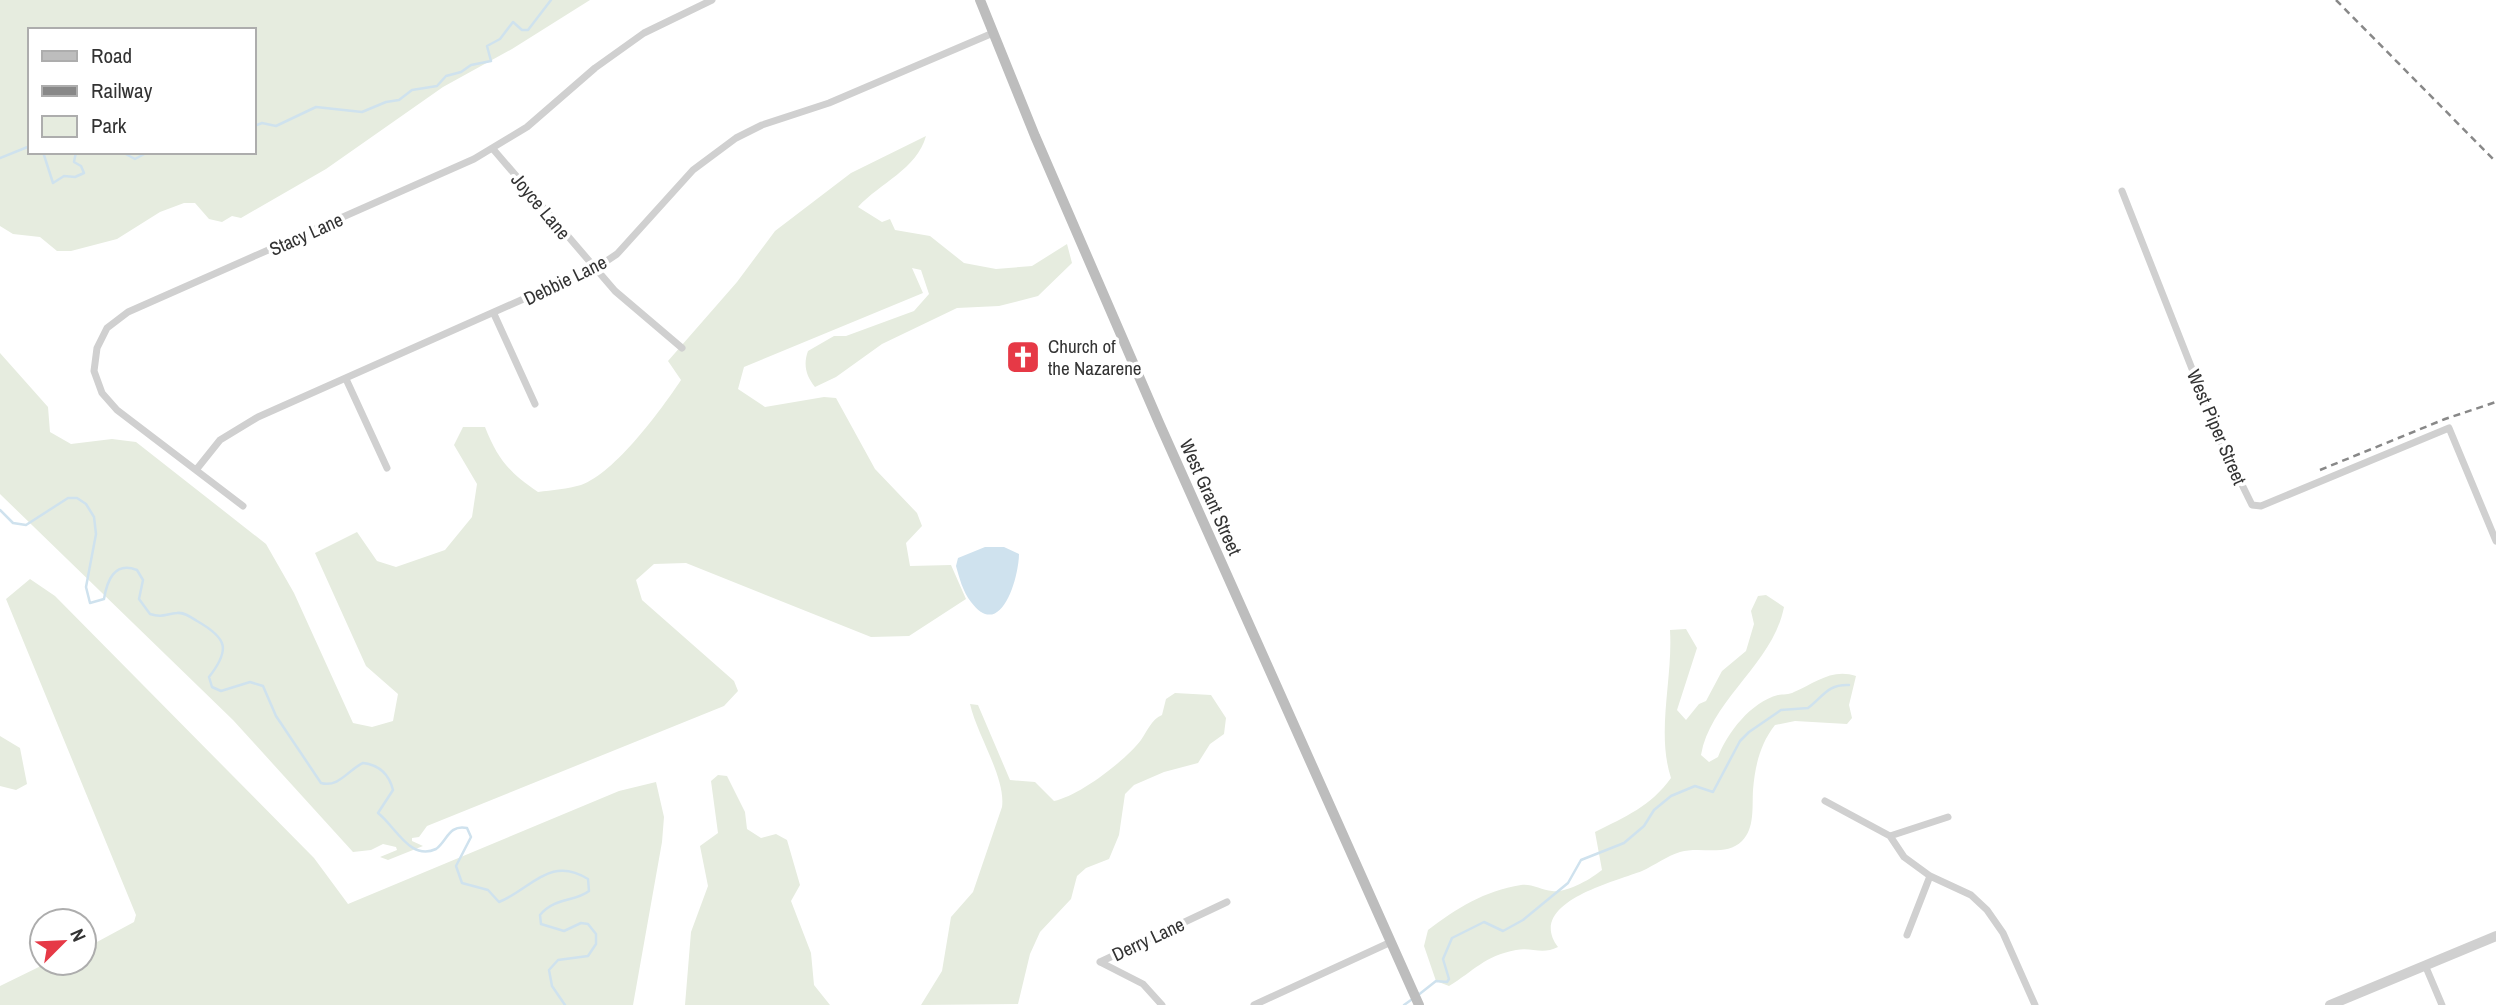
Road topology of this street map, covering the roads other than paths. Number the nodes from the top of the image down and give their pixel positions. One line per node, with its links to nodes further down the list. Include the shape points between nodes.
1 (712, 0): 4 (street, Stacy Lane, via 644,33)
2 (980, 0): 3 (main road, West Grant Street)
3 (993, 33): 6 (street, Debbie Lane, via 736,138 693,170 617,254); 22 (main road, West Grant Street, via 1160,425)
4 (493, 149): 6 (street, Joyce Lane); 12 (street, Stacy Lane, via 128,312 107,328 97,348 94,371 102,393 117,410)
5 (2122, 191): 14 (street, West Piper Street, via 2220,440 2252,505 2262,506 2449,428)
6 (594, 269): 7 (street, Debbie Lane); 8 (street, Joyce Lane)
7 (494, 314): 9 (street, Debbie Lane); 10 (street)
8 (682, 348)
9 (346, 379): 11 (street); 12 (street, Debbie Lane, via 245,424 220,440)
10 (535, 404)
11 (387, 468)
12 (196, 470): 13 (street, Stacy Lane)
13 (243, 506)
14 (2496, 541)
15 (1825, 801): 17 (street)
16 (1948, 817): 17 (street)
17 (1890, 836): 18 (street, via 1903,857)
18 (1930, 876): 20 (street); 24 (street, via 1971,895 1987,910 2004,933)
19 (1227, 902): 25 (street, Derry Lane, via 1100,962 1143,984)
20 (1907, 935)
21 (2496, 936): 23 (street)
22 (1391, 942): 26 (street); 27 (main road, West Grant Street)
23 (2425, 965): 28 (street); 29 (street)
24 (2032, 1004)
25 (1162, 1005)
26 (1254, 1005)
27 (1419, 1005)
28 (2330, 1005)
29 (2442, 1005)

